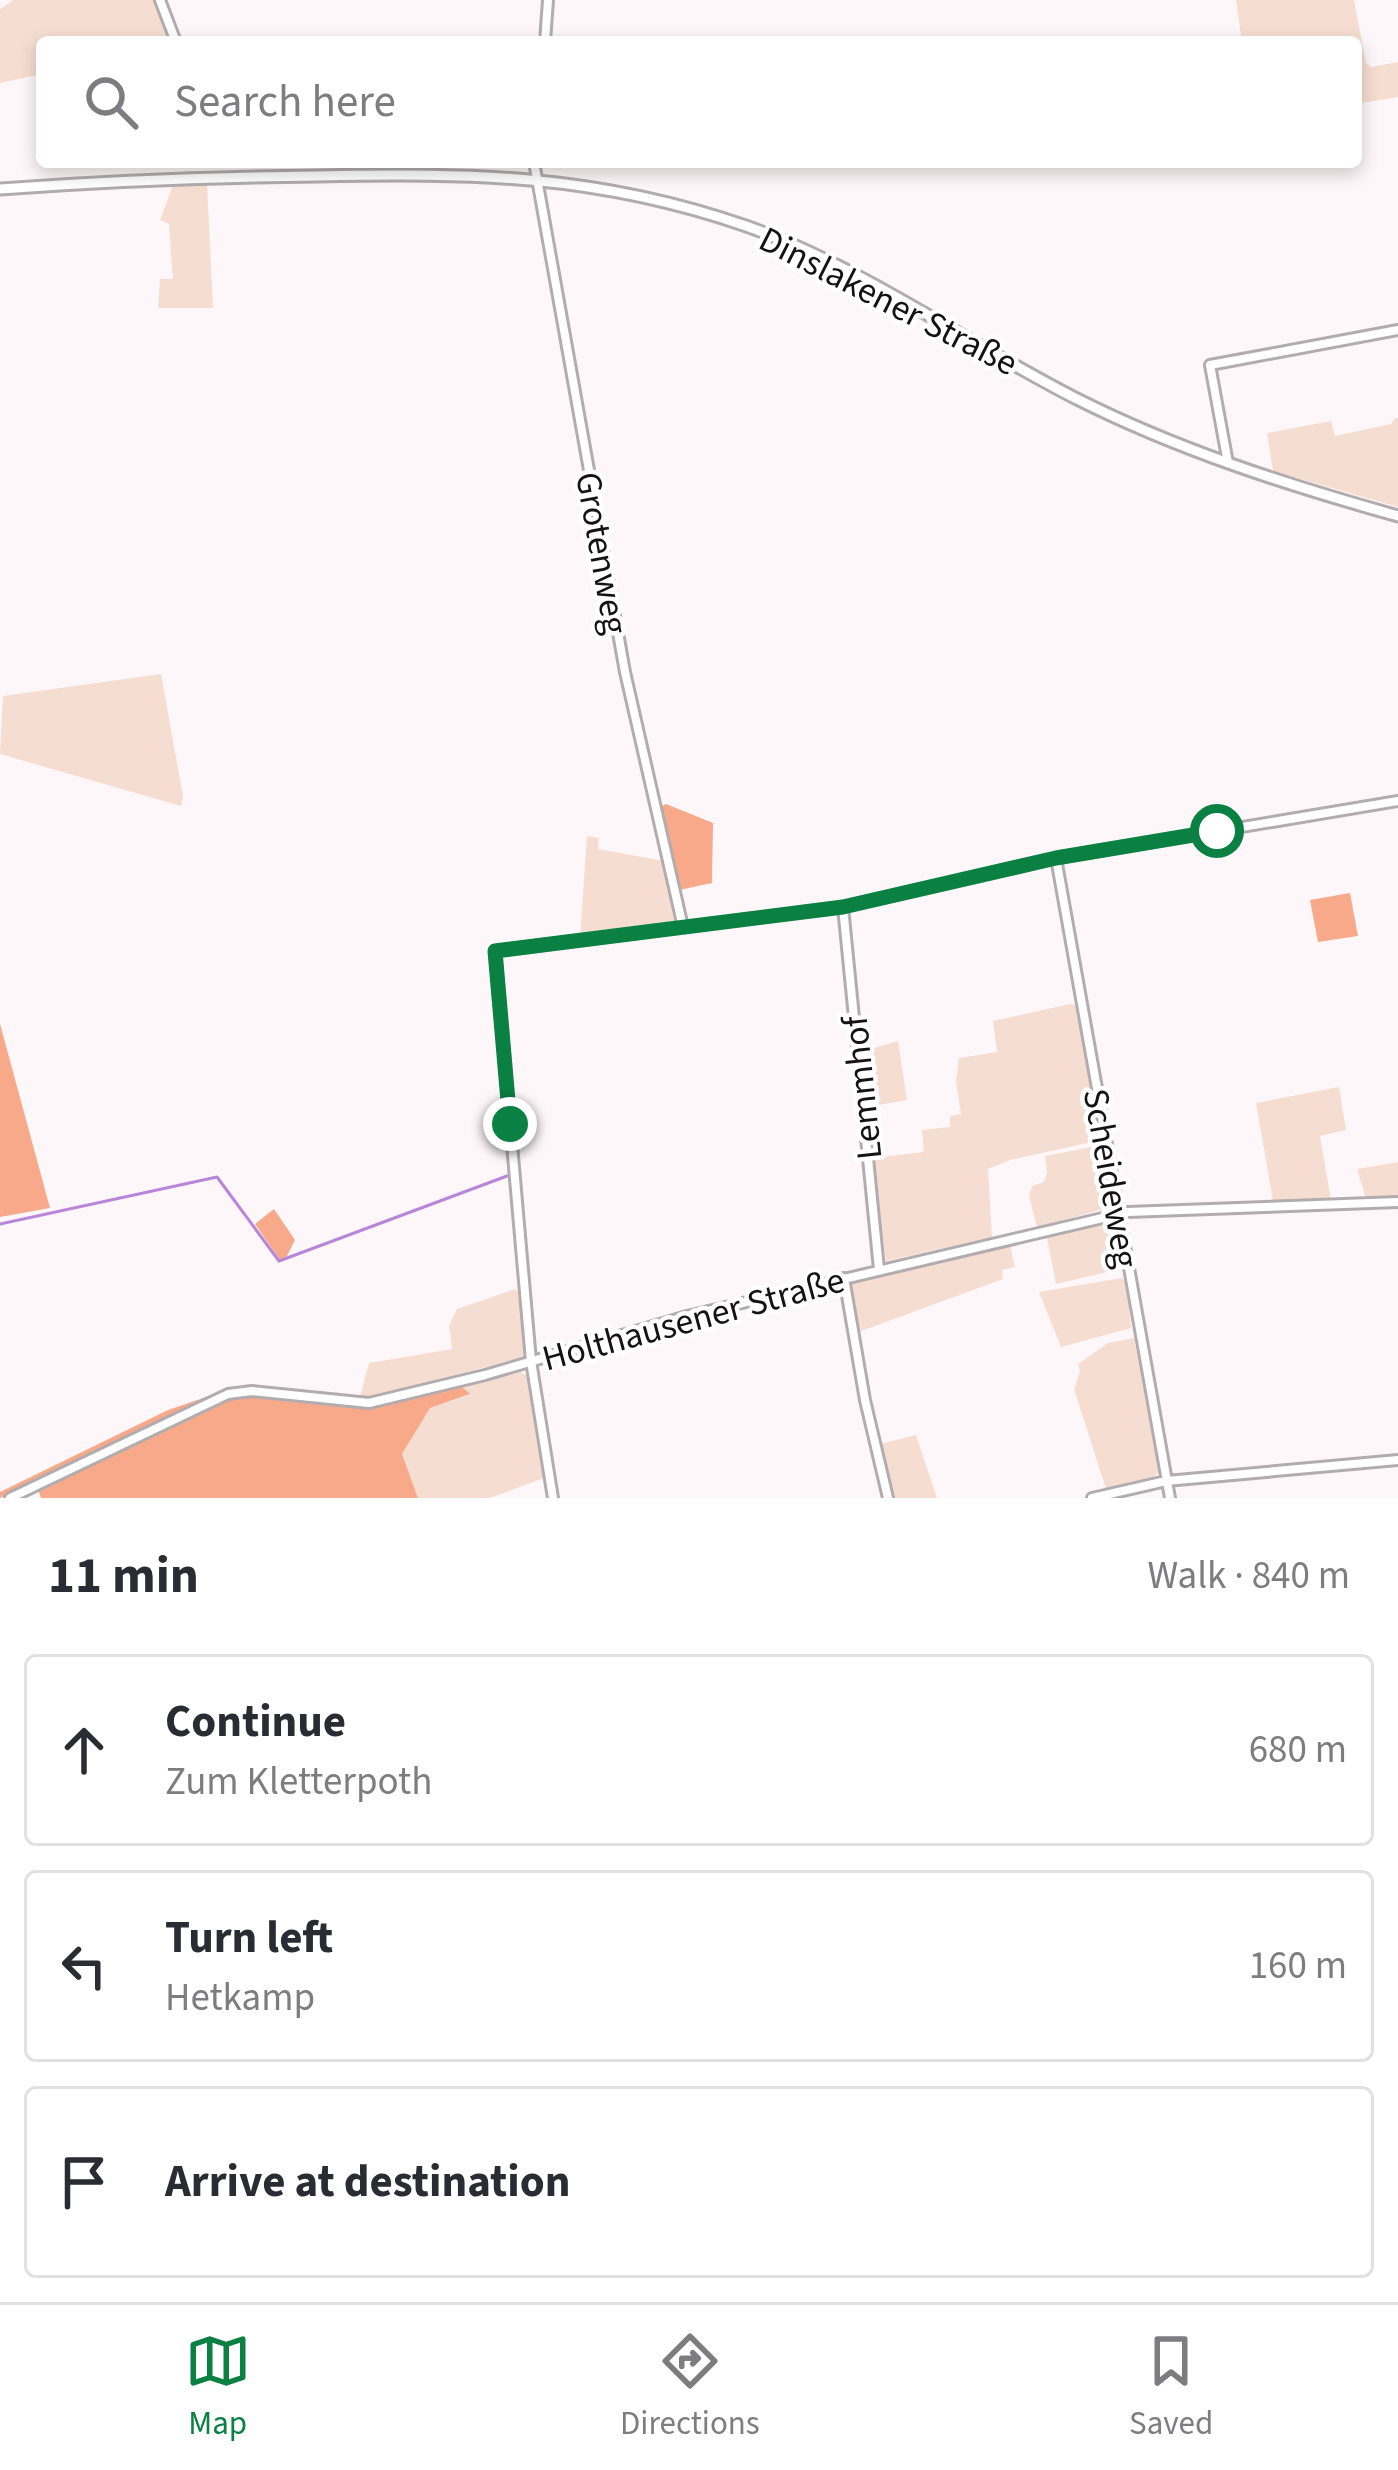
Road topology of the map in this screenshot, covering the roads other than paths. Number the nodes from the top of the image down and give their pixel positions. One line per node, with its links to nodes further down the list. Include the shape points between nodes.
1 (160, 0): 3 (street)
2 (548, 0): 4 (street)
3 (174, 36)
4 (545, 36)
5 (223, 168): 7 (street)
6 (534, 168): 8 (street, Grotenweg)
7 (227, 177): 8 (main road, Dinslakener Straße); 9 (main road, Dinslakener Straße)
8 (534, 177): 11 (main road, Dinslakener Straße, via 642,194 751,228 1075,398); 16 (street, Grotenweg, via 625,672)
9 (0, 189)
10 (1398, 329): 11 (street, via 1210,364)
11 (1228, 464): 12 (main road, Dinslakener Straße)
12 (1398, 516)
13 (1398, 801): 14 (street)
14 (1056, 858): 15 (street); 18 (street, Scheideweg)
15 (843, 907): 16 (street); 19 (street, Lemmhof)
16 (682, 927): 21 (street, via 495,951)
17 (1398, 1202): 18 (street, Holthausener Straße)
18 (1118, 1214): 19 (street, Holthausener Straße); 23 (street, Scheideweg)
19 (879, 1270): 20 (street, Holthausener Straße)
20 (844, 1278): 21 (street, Holthausener Straße); 26 (street)
21 (530, 1360): 24 (street, Holthausener Straße, via 369,1402 228,1394); 25 (street)
22 (1398, 1460): 23 (street)
23 (1166, 1481): 27 (street); 28 (street, Scheideweg)
24 (10, 1498)
25 (554, 1498)
26 (888, 1498)
27 (1092, 1498)
28 (1170, 1498)

